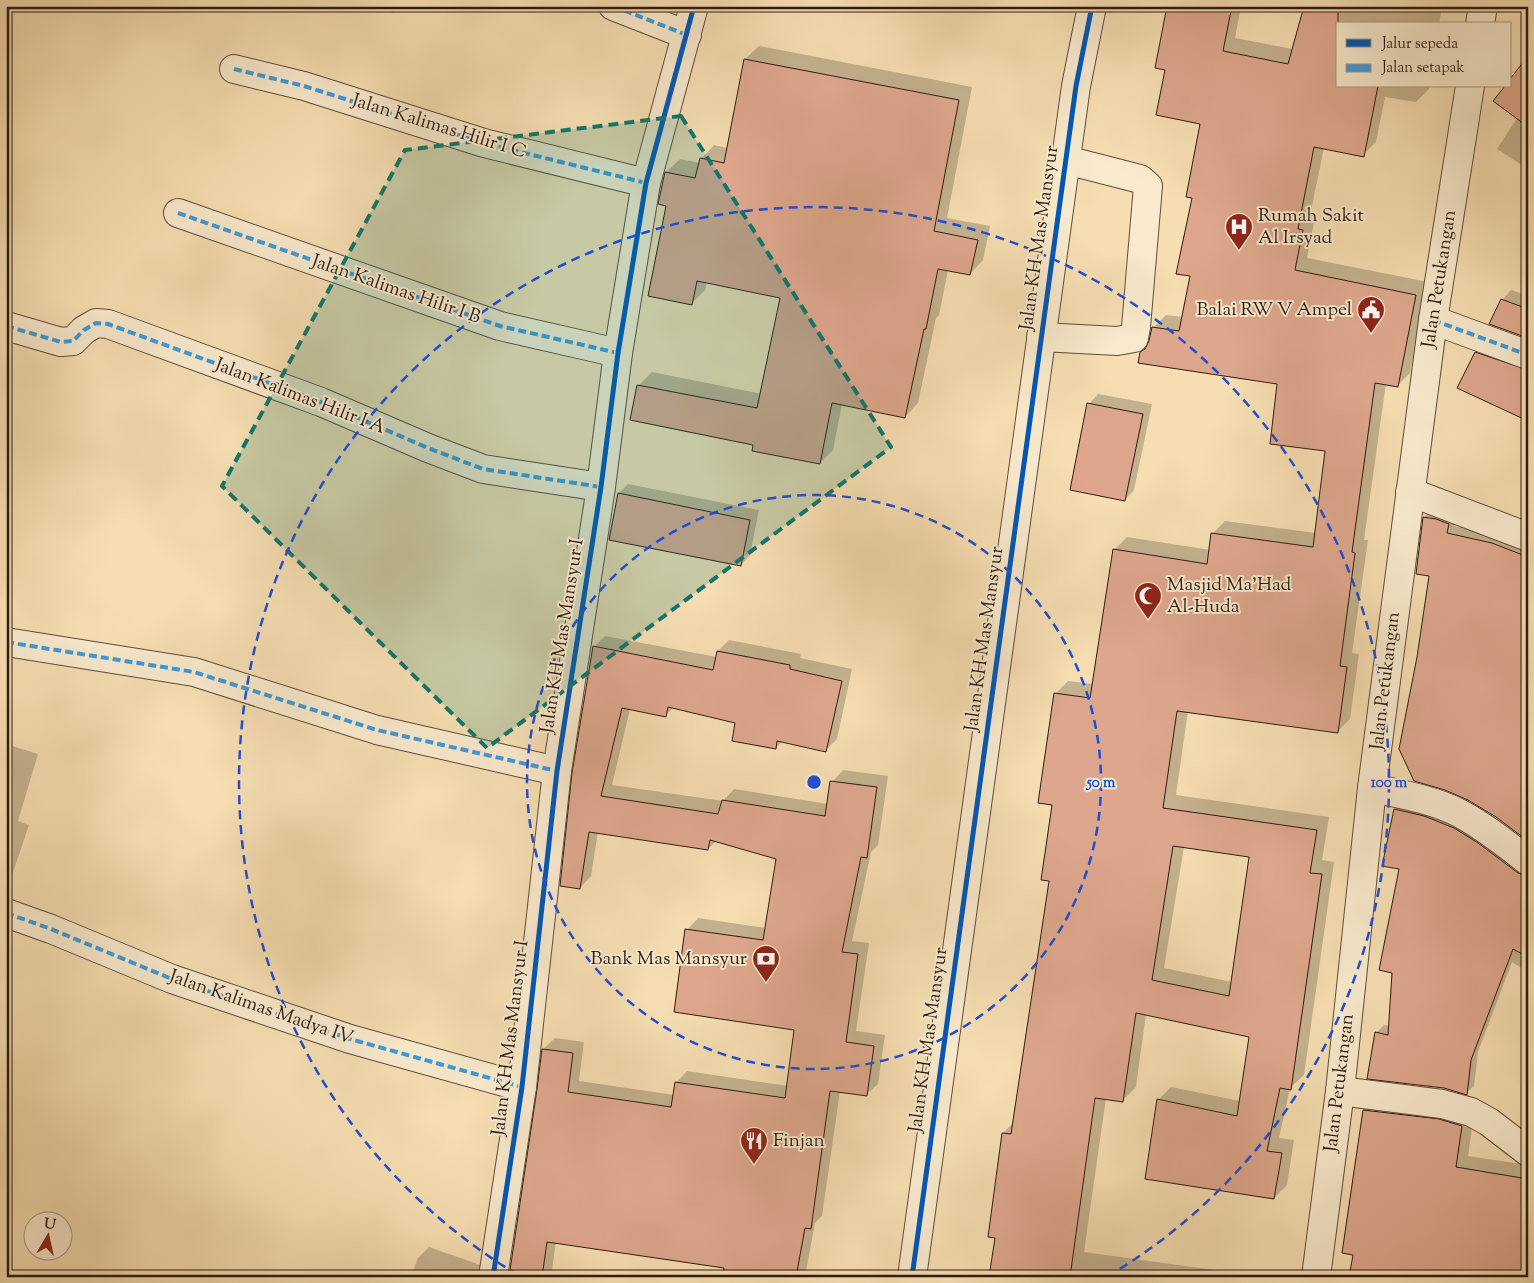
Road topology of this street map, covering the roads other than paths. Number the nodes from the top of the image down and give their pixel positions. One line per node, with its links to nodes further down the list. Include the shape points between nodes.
1 (613, 6): 6 (street)
2 (694, 6): 6 (street, Jalan KH Mas Mansyur I)
3 (1092, 6): 9 (street, Jalan KH Mas Mansyur)
4 (1483, 6): 5 (street)
5 (1480, 22)
6 (687, 35): 10 (street, Jalan KH Mas Mansyur I)
7 (234, 69): 10 (street, Jalan Kalimas Hilir I C, via 304,86 484,143)
8 (1470, 88): 12 (street, Jalan Petukangan)
9 (1066, 160): 14 (street, Jalan KH Mas Mansyur); 14 (street, via 1140,178 1148,186 1136,327 1134,338 1117,342)
10 (646, 183): 15 (street, Jalan KH Mas Mansyur I)
11 (178, 213): 15 (street, Jalan Kalimas Hilir I B, via 500,326)
12 (1433, 320): 16 (street); 18 (street, Jalan Petukangan)
13 (6, 326): 17 (street, Jalan Kalimas Hilir I A, via 61,342 72,341 96,323 108,324 320,402 483,469)
14 (1042, 337): 29 (street, Jalan KH Mas Mansyur)
15 (618, 353): 17 (street, Jalan KH Mas Mansyur I)
16 (1528, 354)
17 (601, 487): 21 (street, Jalan KH Mas Mansyur I)
18 (1410, 492): 19 (street); 22 (street, Jalan Petukangan)
19 (1528, 537)
20 (6, 642): 21 (street, via 194,672 376,730)
21 (557, 771): 25 (street, Jalan KH Mas Mansyur I)
22 (1372, 788): 23 (street, via 1424,800 1460,813); 26 (street, Jalan Petukangan)
23 (1528, 861)
24 (6, 912): 25 (street, Jalan Kalimas Madya IV, via 172,979 341,1036)
25 (522, 1087): 28 (street, Jalan KH Mas Mansyur I)
26 (1340, 1091): 27 (street, via 1442,1104 1471,1112); 30 (street, Jalan Petukangan)
27 (1528, 1152)
28 (492, 1277)
29 (912, 1277)
30 (1316, 1277)

